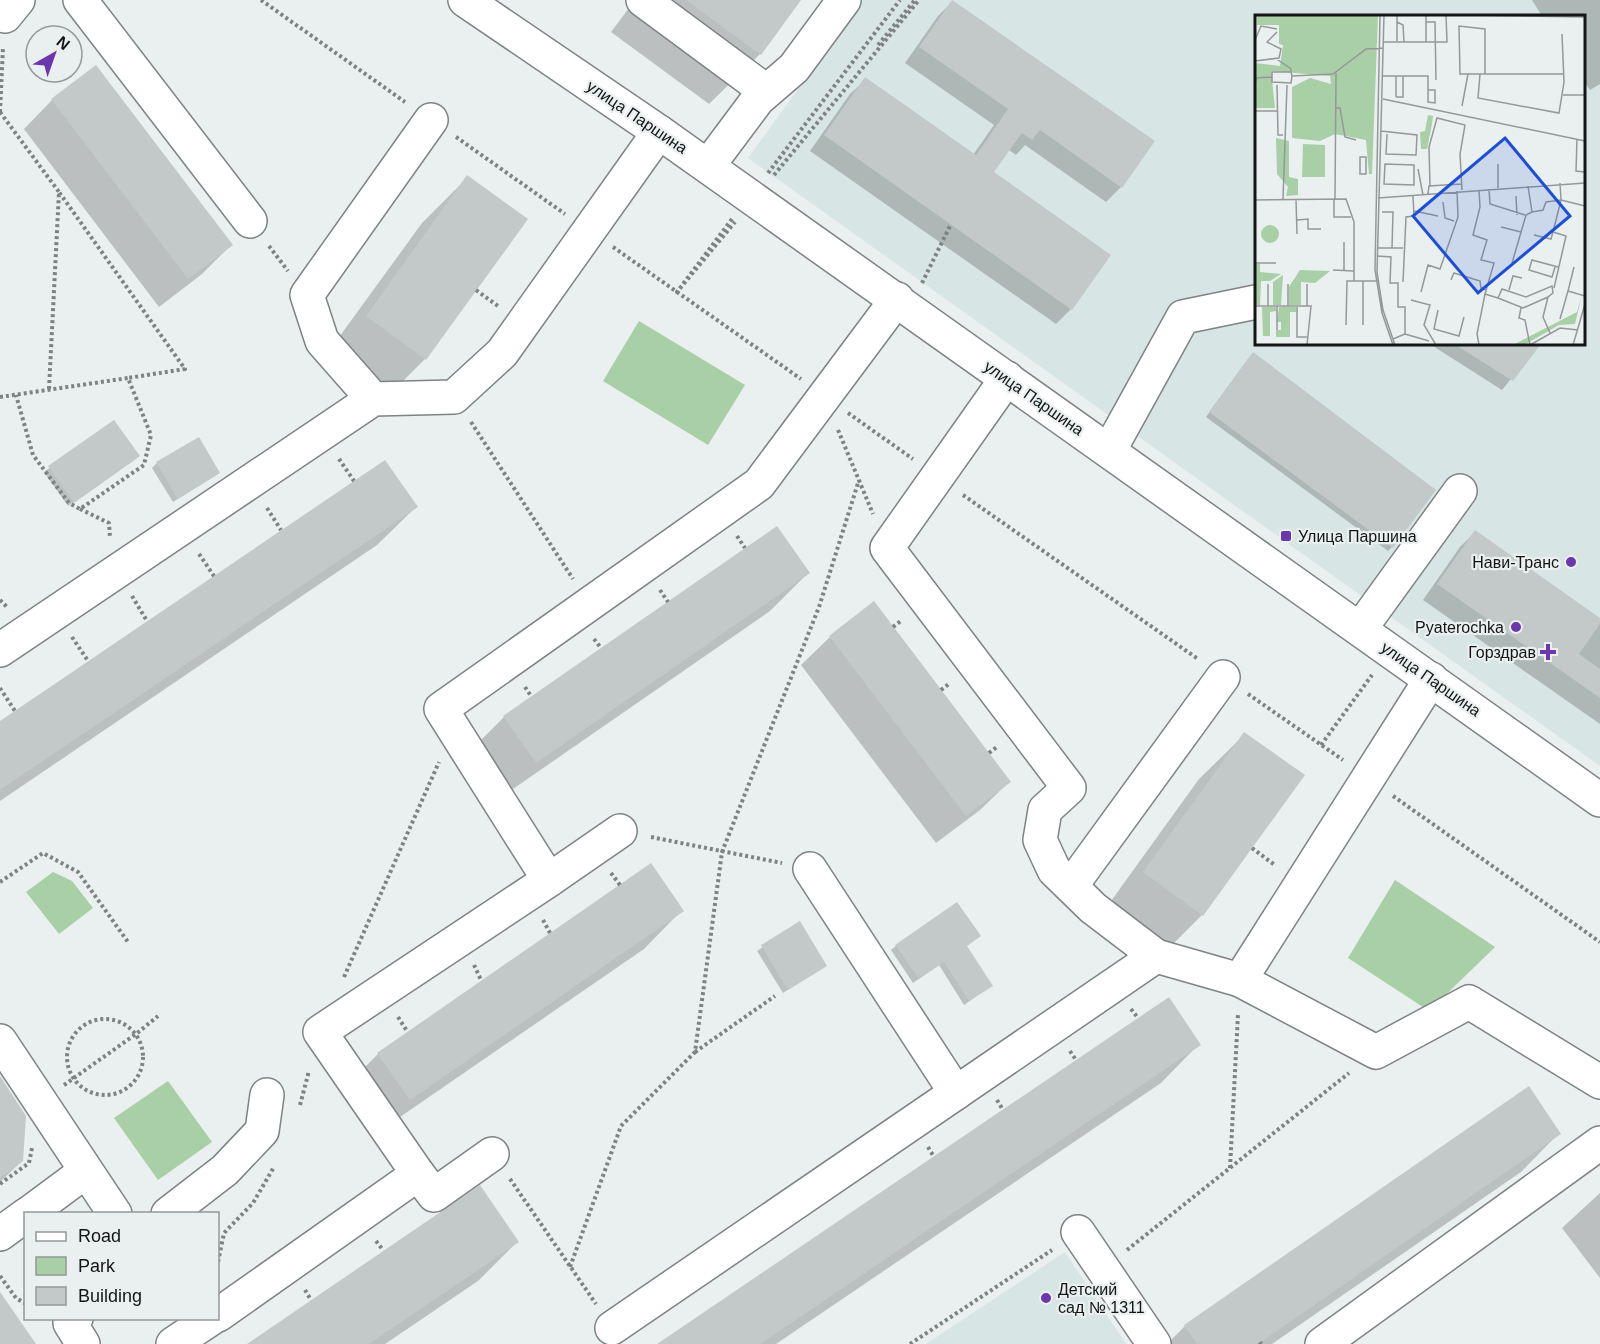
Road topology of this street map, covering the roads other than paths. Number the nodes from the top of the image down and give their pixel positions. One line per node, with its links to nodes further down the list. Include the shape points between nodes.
1 (80, 0): 10 (street)
2 (465, 0): 8 (street, улица Паршина)
3 (643, 0): 5 (street)
4 (844, 0): 6 (street, via 794,68)
5 (681, 12): 6 (street)
6 (766, 91): 9 (street)
7 (431, 120): 14 (street, via 307,295 322,340)
8 (659, 132): 9 (street, улица Паршина); 14 (street, via 502,353 454,397)
9 (708, 166): 11 (street, улица Паршина)
10 (250, 221)
11 (909, 292): 13 (street, улица Паршина); 24 (street, via 759,484 441,709)
12 (1255, 302): 15 (street, via 1183,317)
13 (1007, 378): 15 (street, улица Паршина); 25 (street, via 887,549 1068,788 1045,810 1040,840 1054,870)
14 (373, 399): 18 (street)
15 (1109, 451): 17 (street, улица Паршина)
16 (1460, 491): 17 (street)
17 (1360, 628): 20 (street, улица Паршина)
18 (0, 650)
19 (1223, 677): 25 (street)
20 (1431, 679): 21 (street, улица Паршина); 27 (street)
21 (1600, 800)
22 (620, 831): 24 (street)
23 (810, 869): 30 (street)
24 (549, 880): 35 (street, via 320,1032)
25 (1071, 886): 26 (street)
26 (1156, 956): 27 (street); 30 (street)
27 (1240, 980): 29 (street, via 1376,1052 1468,1002)
28 (0, 1041): 34 (street)
29 (1600, 1082)
30 (956, 1093): 45 (street)
31 (267, 1095): 38 (street, via 262,1131 225,1170)
32 (1600, 1143): 49 (street)
33 (492, 1154): 35 (street, via 434,1195)
34 (86, 1171): 36 (street); 37 (street)
35 (418, 1174): 42 (street)
36 (30, 1212)
37 (114, 1212)
38 (171, 1212)
39 (24, 1216): 41 (street)
40 (1078, 1232): 48 (street)
41 (0, 1234)
42 (219, 1314)
43 (74, 1320): 46 (street, via 70,1323)
44 (209, 1320): 47 (street)
45 (612, 1328)
46 (83, 1344)
47 (173, 1344)
48 (1154, 1344)
49 (1322, 1344)

